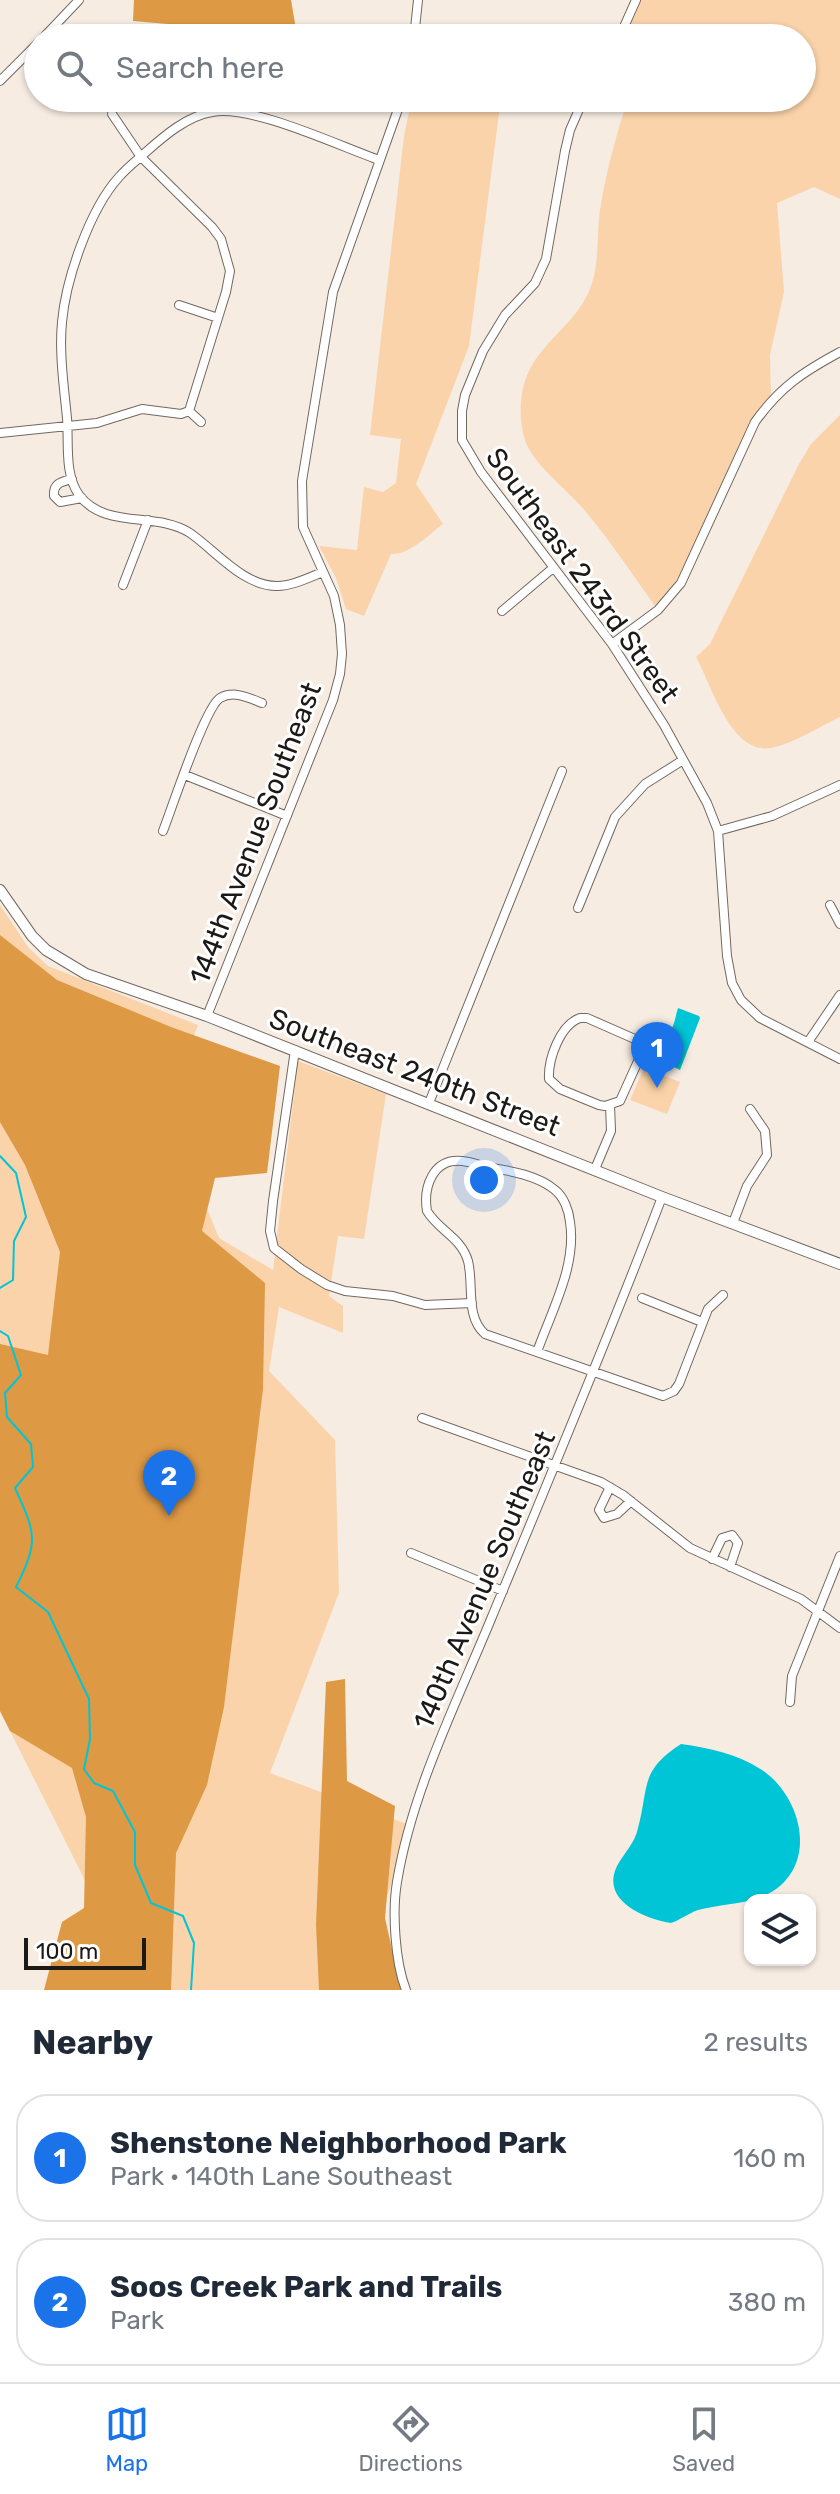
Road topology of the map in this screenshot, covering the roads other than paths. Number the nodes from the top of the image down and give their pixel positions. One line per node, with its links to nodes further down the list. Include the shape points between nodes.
1 (79, 0): 4 (street)
2 (417, 0): 5 (street)
3 (636, 0): 6 (street)
4 (56, 24)
5 (415, 24)
6 (625, 24)
7 (24, 57): 8 (street)
8 (0, 81)
9 (212, 112): 14 (street, via 165,135)
10 (232, 112): 15 (street, via 250,113)
11 (397, 112): 15 (street, 144th Avenue Southeast)
12 (578, 112): 26 (street, Southeast 243rd Street, via 541,272 483,351 465,395 461,429 470,457)
13 (112, 114): 14 (street)
14 (141, 157): 17 (street, via 221,239 230,271); 21 (street, via 103,200 67,293 62,322)
15 (379, 160): 27 (street, 144th Avenue Southeast, via 333,292 302,481 303,527)
16 (179, 305): 17 (street)
17 (218, 318): 19 (street)
18 (840, 352): 30 (street, via 791,381 771,400 755,422 681,583 658,610)
19 (189, 411): 20 (street); 21 (street, via 142,409)
20 (201, 422)
21 (68, 427): 22 (street); 23 (street)
22 (0, 433)
23 (72, 479): 24 (street); 24 (street, via 58,483 54,496 60,502)
24 (82, 498): 25 (street, via 103,512)
25 (148, 520): 27 (street, via 188,532 262,584 292,584); 28 (street)
26 (553, 568): 29 (street); 30 (street, Southeast 243rd Street)
27 (323, 572): 36 (street, 144th Avenue Southeast, via 340,625 340,674)
28 (123, 585)
29 (502, 611)
30 (612, 644): 32 (street, Southeast 243rd Street)
31 (262, 703): 34 (street, via 234,694 215,702)
32 (683, 760): 38 (street, Southeast 243rd Street); 41 (street, via 645,784 615,817)
33 (562, 771): 48 (street)
34 (185, 775): 36 (street); 37 (street)
35 (840, 785): 38 (street, via 772,816)
36 (287, 816): 44 (street, 144th Avenue Southeast)
37 (163, 831)
38 (718, 831): 45 (street, Southeast 243rd Street, via 732,983 752,1012)
39 (0, 890): 44 (main road, Southeast 240th Street, via 32,936 67,965)
40 (830, 905): 42 (street)
41 (578, 908)
42 (840, 924)
43 (840, 995): 45 (street)
44 (207, 1016): 46 (main road, Southeast 240th Street)
45 (808, 1042): 47 (street, Southeast 243rd Street)
46 (295, 1050): 48 (main road, Southeast 240th Street); 57 (street, via 270,1231 274,1248 327,1285 345,1291 425,1305)
47 (840, 1059)
48 (429, 1103): 51 (main road, Southeast 240th Street)
49 (610, 1105): 49 (street, via 624,1096 639,1047 632,1036 587,1018 573,1020 549,1065 549,1079 560,1089); 51 (street, via 611,1131)
50 (750, 1109): 53 (street, via 765,1131 767,1155 747,1186)
51 (595, 1169): 52 (main road, Southeast 240th Street)
52 (662, 1197): 53 (main road, Southeast 240th Street); 60 (street, 140th Avenue Southeast)
53 (733, 1223): 54 (main road, Southeast 240th Street)
54 (840, 1264)
55 (723, 1295): 58 (street)
56 (642, 1298): 58 (street)
57 (472, 1303): 59 (street, via 474,1320 485,1334); 59 (street, via 463,1249 427,1211 427,1184 450,1162 510,1170 556,1190 566,1205 569,1255)
58 (702, 1322): 60 (street, via 679,1384 669,1394)
59 (537, 1352): 60 (street)
60 (595, 1370): 62 (street, 140th Avenue Southeast)
61 (422, 1418): 62 (street)
62 (557, 1465): 63 (street); 69 (street, 140th Avenue Southeast)
63 (610, 1487): 64 (street); 64 (street, via 599,1510 604,1518)
64 (631, 1501): 67 (street, via 679,1541)
65 (411, 1553): 69 (street)
66 (840, 1556): 70 (street)
67 (712, 1559): 68 (street); 68 (street, via 719,1542 732,1535 738,1543)
68 (730, 1567): 70 (street)
69 (503, 1591): 73 (street, 140th Avenue Southeast, via 406,1840 396,1921)
70 (819, 1611): 71 (street); 72 (street, via 792,1676)
71 (840, 1628)
72 (790, 1702)
73 (406, 1990)

